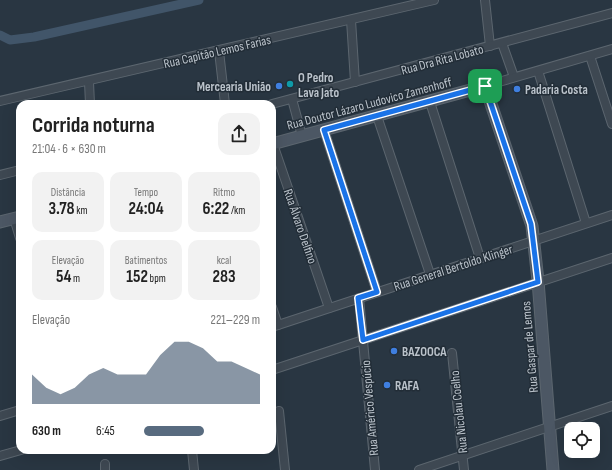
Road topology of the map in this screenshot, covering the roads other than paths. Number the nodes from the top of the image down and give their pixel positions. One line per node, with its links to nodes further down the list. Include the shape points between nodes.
1 (434, 0): 4 (street, Rua Capitão Lemos Farias)
2 (485, 0): 6 (street)
3 (612, 13): 5 (street, Rua Dra Rita Lobato)
4 (351, 20): 8 (street, Rua Capitão Lemos Farias); 13 (street)
5 (502, 43): 6 (street, Rua Dra Rita Lobato); 11 (street)
6 (490, 46): 13 (street, Rua Dra Rita Lobato)
7 (612, 49): 9 (street, Rua Doutor Lázaro Ludovico Zamenhoff)
8 (219, 51): 12 (street, Rua Capitão Lemos Farias); 17 (street)
9 (590, 56): 10 (street, Rua Doutor Lázaro Ludovico Zamenhoff); 22 (street)
10 (538, 72): 11 (street, Rua Doutor Lázaro Ludovico Zamenhoff); 32 (street)
11 (514, 78): 14 (street, Rua Doutor Lázaro Ludovico Zamenhoff)
12 (88, 82): 16 (street); 18 (street, Rua Capitão Lemos Farias)
13 (355, 82): 15 (street, Rua Dra Rita Lobato)
14 (485, 86): 19 (street, Rua Doutor Lázaro Ludovico Zamenhoff); 33 (street, Rua Gaspar de Lemos)
15 (292, 99): 20 (street, Rua Dra Rita Lobato); 24 (street)
16 (90, 100)
17 (225, 100)
18 (0, 101)
19 (430, 102): 21 (street, Rua Doutor Lázaro Ludovico Zamenhoff); 34 (street)
20 (276, 103)
21 (378, 116): 23 (street, Rua Doutor Lázaro Ludovico Zamenhoff); 36 (street)
22 (612, 124)
23 (324, 130): 24 (street, Rua Doutor Lázaro Ludovico Zamenhoff); 38 (street)
24 (302, 136): 25 (street, Rua Doutor Lázaro Ludovico Zamenhoff)
25 (276, 143)
26 (276, 153): 40 (street, Rua Álvaro Delfino)
27 (16, 171): 28 (street)
28 (0, 175)
29 (612, 215): 32 (street, Rua General Bertoldo Klinger)
30 (16, 218): 31 (street)
31 (0, 222)
32 (586, 223): 33 (street, Rua General Bertoldo Klinger)
33 (534, 240): 34 (street, Rua General Bertoldo Klinger); 37 (street, Rua Gaspar de Lemos)
34 (480, 258): 36 (street, Rua General Bertoldo Klinger)
35 (612, 258): 37 (street)
36 (430, 274): 38 (street, Rua General Bertoldo Klinger)
37 (538, 282): 42 (street); 49 (street, Rua Gaspar de Lemos)
38 (377, 292): 39 (street, Rua General Bertoldo Klinger)
39 (358, 298): 40 (street, Rua General Bertoldo Klinger); 42 (street, Rua Américo Vespúcio)
40 (329, 308): 41 (street, Rua General Bertoldo Klinger)
41 (276, 326)
42 (363, 340): 44 (street); 56 (street, Rua Américo Vespúcio)
43 (452, 353): 53 (street, Rua Nicolau Coelho)
44 (276, 369)
45 (612, 406): 49 (street)
46 (16, 411): 48 (street)
47 (279, 411): 55 (street)
48 (0, 416)
49 (550, 428): 53 (street); 59 (street, Rua Gaspar de Lemos)
50 (16, 451): 52 (street)
51 (192, 454): 54 (street)
52 (0, 456)
53 (463, 457): 57 (street); 58 (street, Rua Nicolau Coelho)
54 (194, 470)
55 (285, 470)
56 (375, 470)
57 (419, 470)
58 (464, 470)
59 (553, 470)

